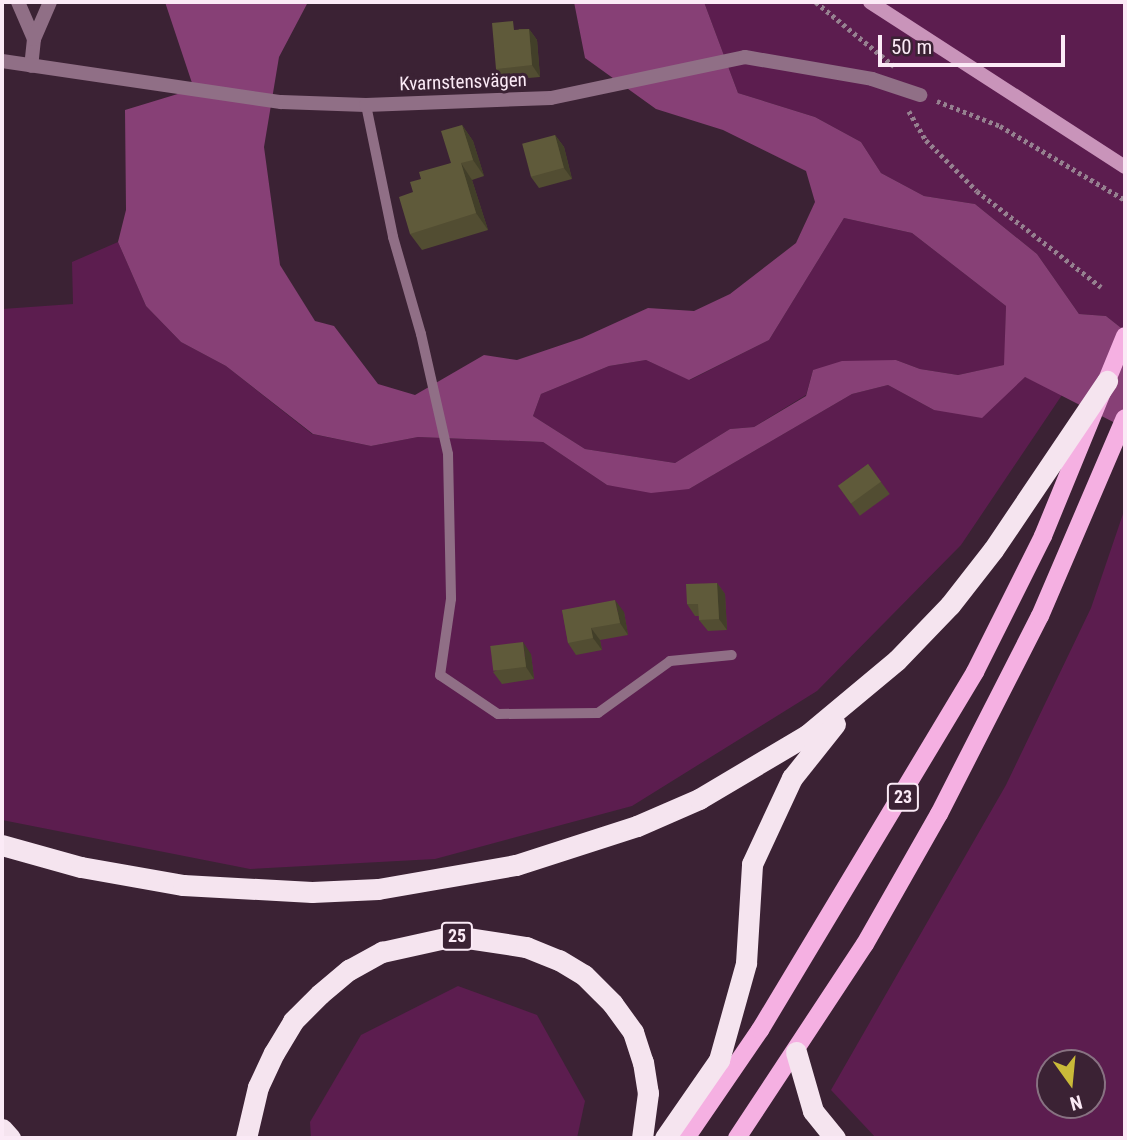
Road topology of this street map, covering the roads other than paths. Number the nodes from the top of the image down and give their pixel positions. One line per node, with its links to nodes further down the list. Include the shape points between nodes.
1 (18, 2): 4 (street)
2 (50, 2): 4 (street)
3 (870, 2): 9 (street)
4 (34, 39): 6 (street)
5 (2, 61): 6 (street, Kvarnstensvägen)
6 (31, 66): 8 (street, Kvarnstensvägen, via 281,102)
7 (920, 94): 8 (street, Kvarnstensvägen, via 807,65 745,57 551,98)
8 (366, 105): 14 (lane, via 393,237 448,454 451,599 440,675 498,714 598,713 670,661)
9 (1119, 163)
10 (1125, 336): 11 (main road)
11 (1107, 381): 13 (highway)
12 (1125, 418): 17 (main road, 23, via 1086,518 990,718 865,944)
13 (1078, 435): 15 (highway, via 950,605); 23 (main road, 23, via 1043,536 975,672 760,1030)
14 (732, 656)
15 (855, 697): 16 (highway, via 807,735 687,804 577,849 444,879 378,889 236,891 139,878); 22 (highway, via 792,778 752,864 746,963 719,1060)
16 (2, 845)
17 (796, 1052): 24 (main road, 23); 25 (highway, via 813,1111)
18 (2, 1129): 19 (highway)
19 (10, 1138)
20 (246, 1138): 21 (highway, 25, via 258,1087 274,1053 293,1021 320,994 349,970 382,952 454,936 526,947 559,960 584,975 612,1003 633,1032 643,1062 648,1093)
21 (642, 1138)
22 (665, 1138)
23 (686, 1138)
24 (737, 1138)
25 (835, 1138)

